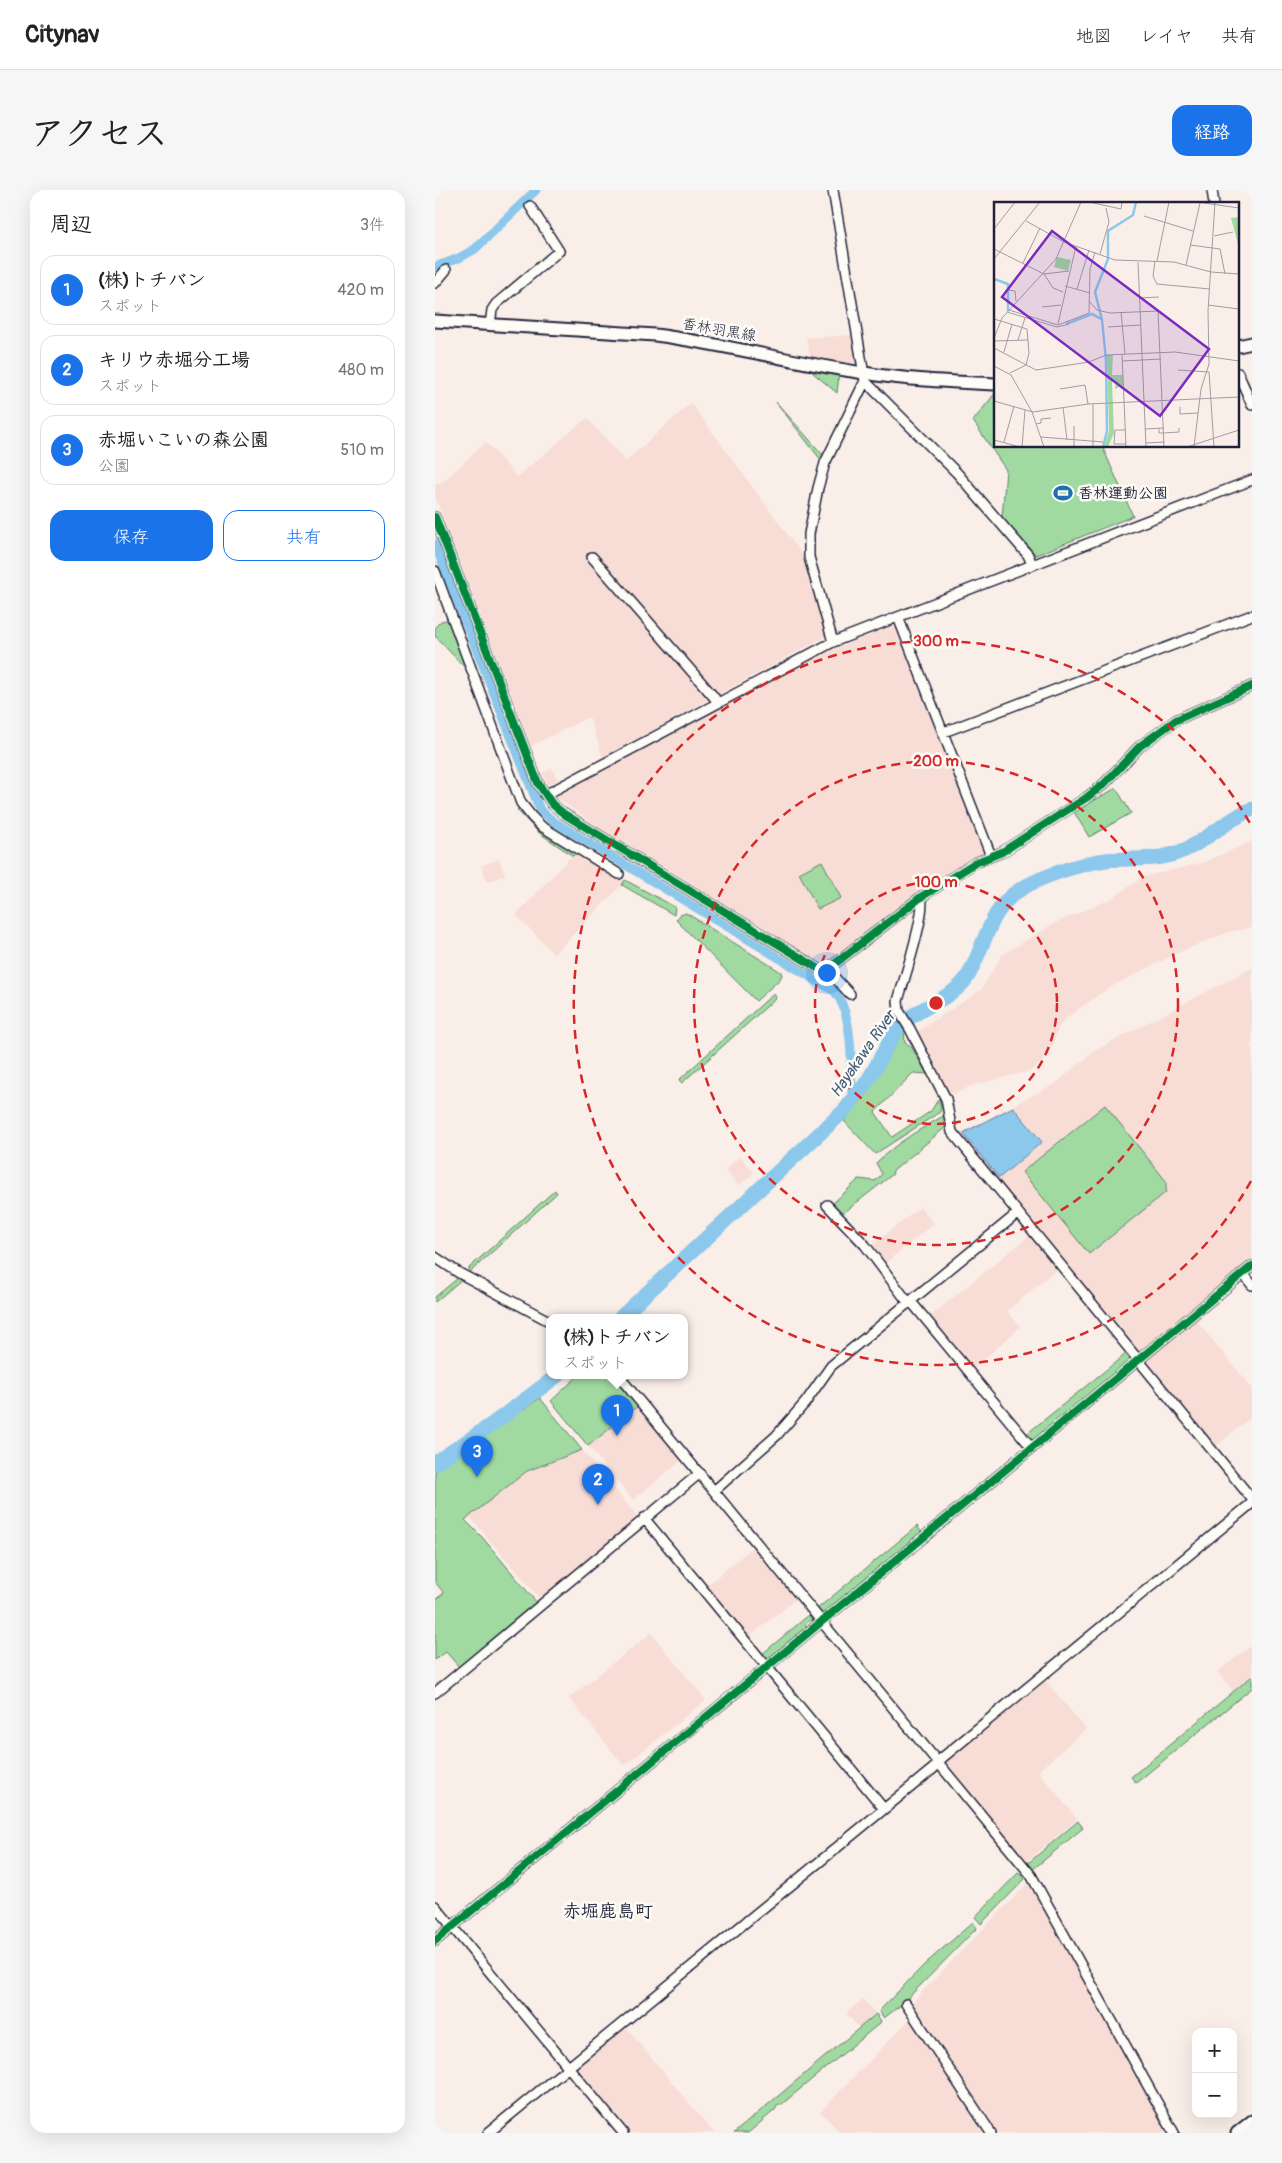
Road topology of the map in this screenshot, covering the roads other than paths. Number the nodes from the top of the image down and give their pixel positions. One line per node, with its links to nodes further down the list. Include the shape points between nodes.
1 (833, 190): 10 (street)
2 (530, 206): 6 (street, via 559,251 496,304)
3 (446, 270): 4 (street)
4 (435, 284)
5 (435, 321): 6 (main road, 香林羽黒線)
6 (490, 325): 10 (main road, 香林羽黒線, via 662,336)
7 (1252, 343): 8 (main road)
8 (1239, 346)
9 (1239, 375): 12 (street)
10 (865, 377): 11 (main road, 香林羽黒線); 16 (street, via 973,491 1028,555); 20 (street, via 825,463 809,534 809,557)
11 (994, 384)
12 (1252, 405)
13 (1252, 480): 16 (street)
14 (435, 517): 24 (street)
15 (593, 556): 22 (street)
16 (1032, 564): 19 (street)
17 (435, 571): 26 (street, via 521,802 541,826)
18 (1252, 615): 23 (street)
19 (898, 617): 20 (street); 23 (street)
20 (833, 642): 22 (street)
21 (1252, 686): 25 (street, via 1176,720 1140,746 1086,798)
22 (717, 703): 24 (street)
23 (944, 732): 25 (street)
24 (545, 795): 28 (street, via 564,814)
25 (991, 856): 27 (street)
26 (619, 874)
27 (921, 897): 28 (street); 31 (street, via 921,917 899,1011 946,1099 952,1132)
28 (823, 972): 29 (street, via 835,978)
29 (850, 994)
30 (827, 1206): 36 (street, via 865,1245)
31 (1018, 1213): 36 (street); 38 (street)
32 (435, 1257): 37 (street)
33 (1252, 1266): 34 (street)
34 (1243, 1273): 35 (street); 38 (street)
35 (1252, 1285)
36 (911, 1302): 40 (street); 42 (street, via 831,1366 787,1424)
37 (546, 1319)
38 (1139, 1360): 40 (street); 43 (street)
39 (621, 1379): 41 (street)
40 (1032, 1448): 46 (street)
41 (700, 1473): 42 (street); 45 (street)
42 (714, 1491): 46 (street)
43 (1252, 1499)
44 (1252, 1503): 49 (street)
45 (644, 1518): 47 (street); 48 (street)
46 (822, 1622): 47 (street); 49 (street)
47 (767, 1666): 50 (street); 52 (street)
48 (435, 1693)
49 (938, 1763): 50 (street); 60 (street, via 1037,1884)
50 (883, 1810): 55 (street)
51 (435, 1906): 52 (street)
52 (452, 1927): 53 (street); 55 (street)
53 (435, 1941)
54 (906, 2004): 59 (street)
55 (569, 2067): 57 (street); 58 (street)
56 (1252, 2121): 61 (main road)
57 (489, 2133)
58 (623, 2133)
59 (991, 2133)
60 (1174, 2133)
61 (1237, 2133)

